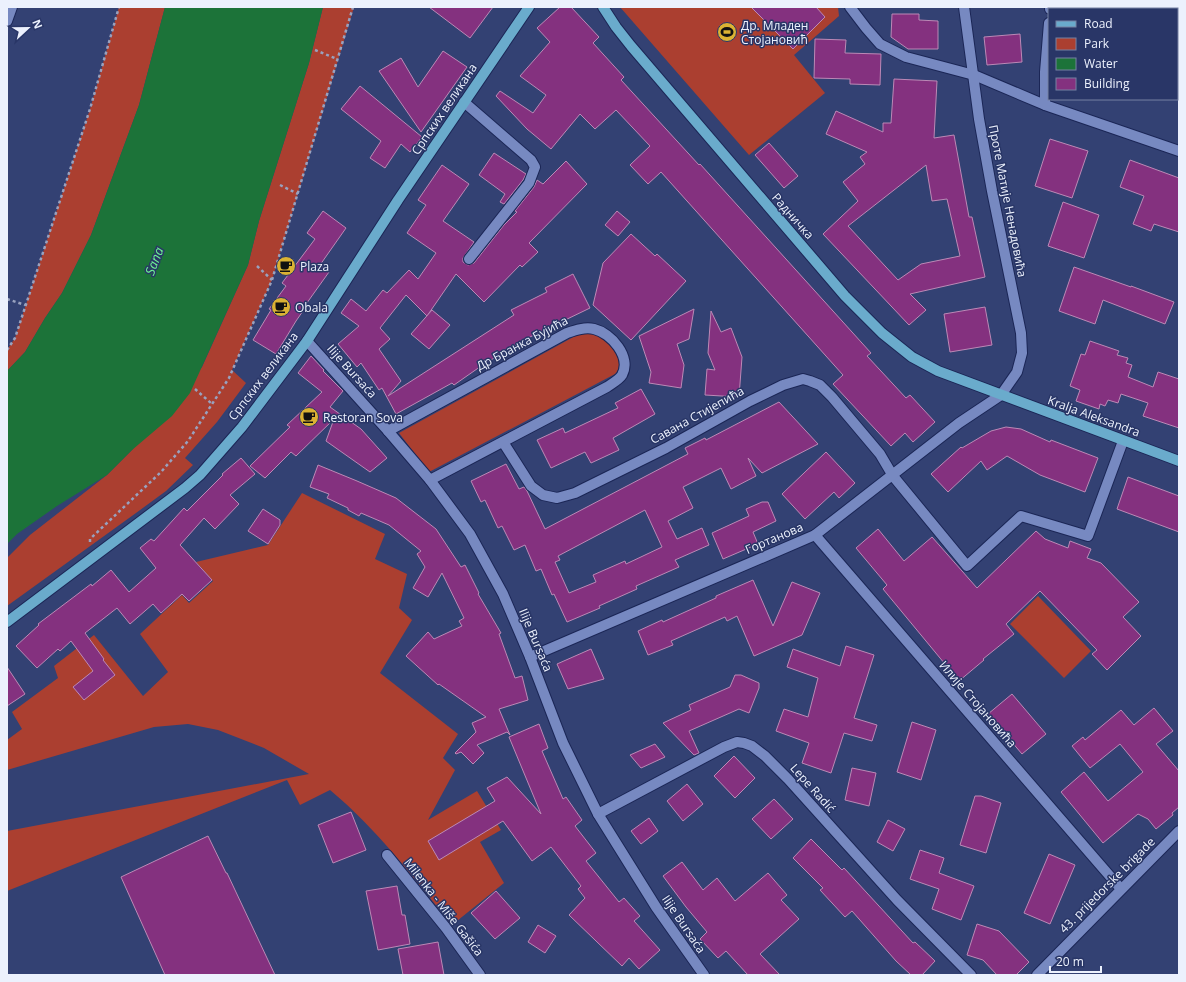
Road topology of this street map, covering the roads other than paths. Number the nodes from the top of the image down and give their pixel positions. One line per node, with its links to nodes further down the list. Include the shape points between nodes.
1 (12, 7): 6 (street)
2 (529, 7): 9 (main road, Српских великана)
3 (603, 7): 14 (main road, Радничка, via 631,46 864,316 912,356 938,371)
4 (850, 7): 8 (street, via 880,44 906,57)
5 (964, 7): 8 (street, Проте Матије Ненадовића)
6 (7, 21)
7 (1048, 36): 10 (street)
8 (974, 75): 10 (street); 14 (street, Проте Матије Ненадовића, via 979,120 1021,333 1022,354 1017,372)
9 (464, 102): 12 (street, via 531,160 534,168 529,183); 13 (main road, Српских великана)
10 (1045, 106): 11 (street)
11 (1179, 151)
12 (469, 259)
13 (306, 341): 15 (street, Ilije Bursaća); 22 (main road, Српских великана, via 242,427 200,475)
14 (1001, 396): 16 (main road, Kralja Aleksandra); 19 (street, Гортанова, via 959,422)
15 (388, 431): 17 (street, Др Бранка Бујића, via 567,333 580,328 594,329 613,339 621,351 624,365 621,376 607,387); 20 (street, Ilije Bursaća)
16 (1123, 441): 18 (main road, Kralja Aleksandra); 19 (street, Савана Стијепића, via 1088,536 1020,516 967,566)
17 (503, 442): 19 (street, Савана Стијепића, via 531,486 543,495 557,498 575,493 666,448 771,390 803,379 820,385 832,397 880,454); 20 (street, Др Бранка Бујића)
18 (1179, 461)
19 (893, 476): 21 (street, Гортанова)
20 (430, 480): 23 (street, Ilije Bursaća, via 470,534 503,594)
21 (815, 535): 23 (street, Гортанова); 27 (street, Илије Стојановића)
22 (7, 622)
23 (530, 657): 24 (street, Ilije Bursaća, via 563,743)
24 (598, 814): 29 (street, Ilije Bursaća, via 656,907); 30 (street, Lepe Radić, via 724,747 737,742 752,746 788,779 897,900)
25 (1179, 831): 27 (street, 43. prijedorske brigade)
26 (387, 855): 28 (street, Milenka - Miše Gašića)
27 (1121, 889): 31 (street, 43. prijedorske brigade)
28 (480, 975)
29 (704, 975)
30 (971, 975)
31 (1037, 975)

